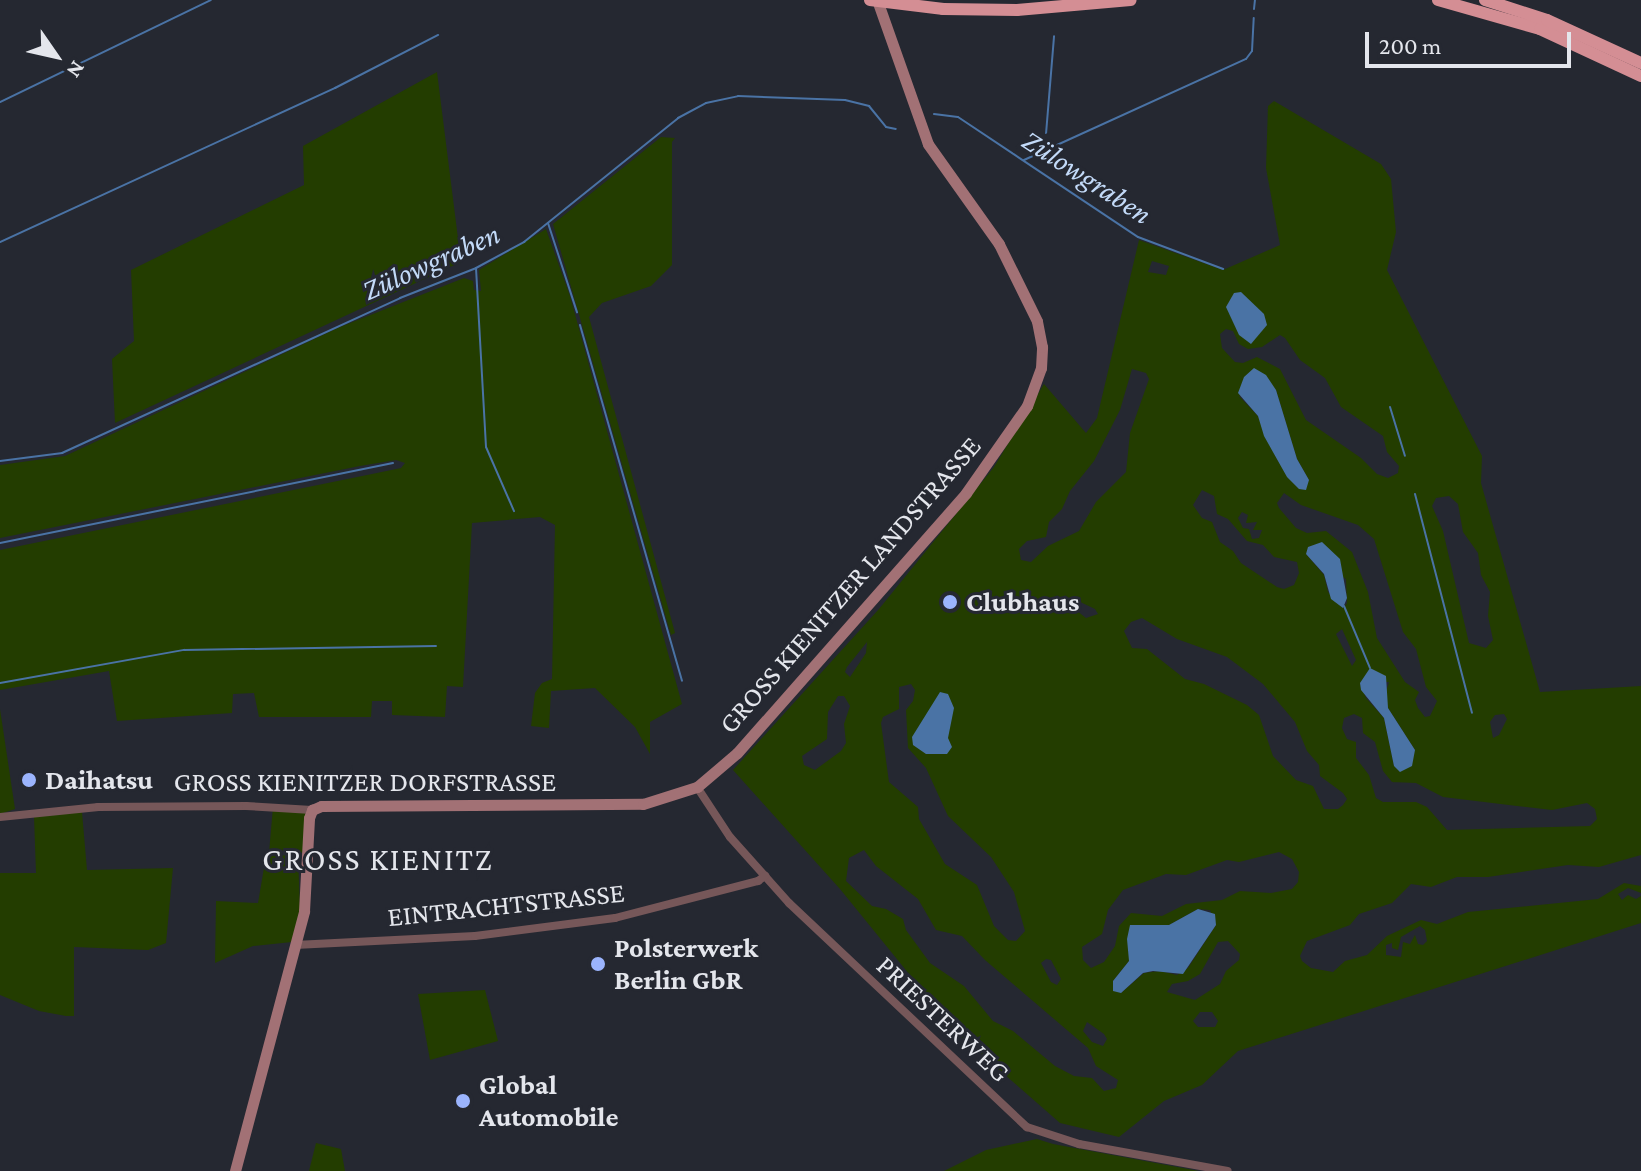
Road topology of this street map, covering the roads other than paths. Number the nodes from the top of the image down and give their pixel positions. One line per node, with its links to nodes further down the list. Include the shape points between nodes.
1 (870, 0): 3 (highway, via 1005,10)
2 (877, 0): 8 (main road, GROSS KIENITZER LANDSTRASSE, via 928,144 1022,285 1040,333 1041,368 1027,406 977,480)
3 (1131, 0)
4 (1438, 0): 7 (highway, via 1540,29)
5 (1485, 0): 6 (highway, via 1570,29)
6 (1641, 63)
7 (1641, 76)
8 (722, 769): 9 (main road, GROSS KIENITZER DORFSTRASSE)
9 (697, 787): 10 (main road, GROSS KIENITZER DORFSTRASSE, via 643,804); 12 (street, PRIESTERWEG, via 715,818)
10 (312, 810): 11 (street, GROSS KIENITZER DORFSTRASSE, via 98,807); 13 (main road, via 304,911)
11 (0, 817)
12 (765, 876): 13 (street, EINTRACHTSTRASSE, via 605,920 475,936); 15 (street, PRIESTERWEG, via 1027,1127 1079,1144)
13 (295, 945): 14 (main road)
14 (235, 1171)
15 (1228, 1171)

